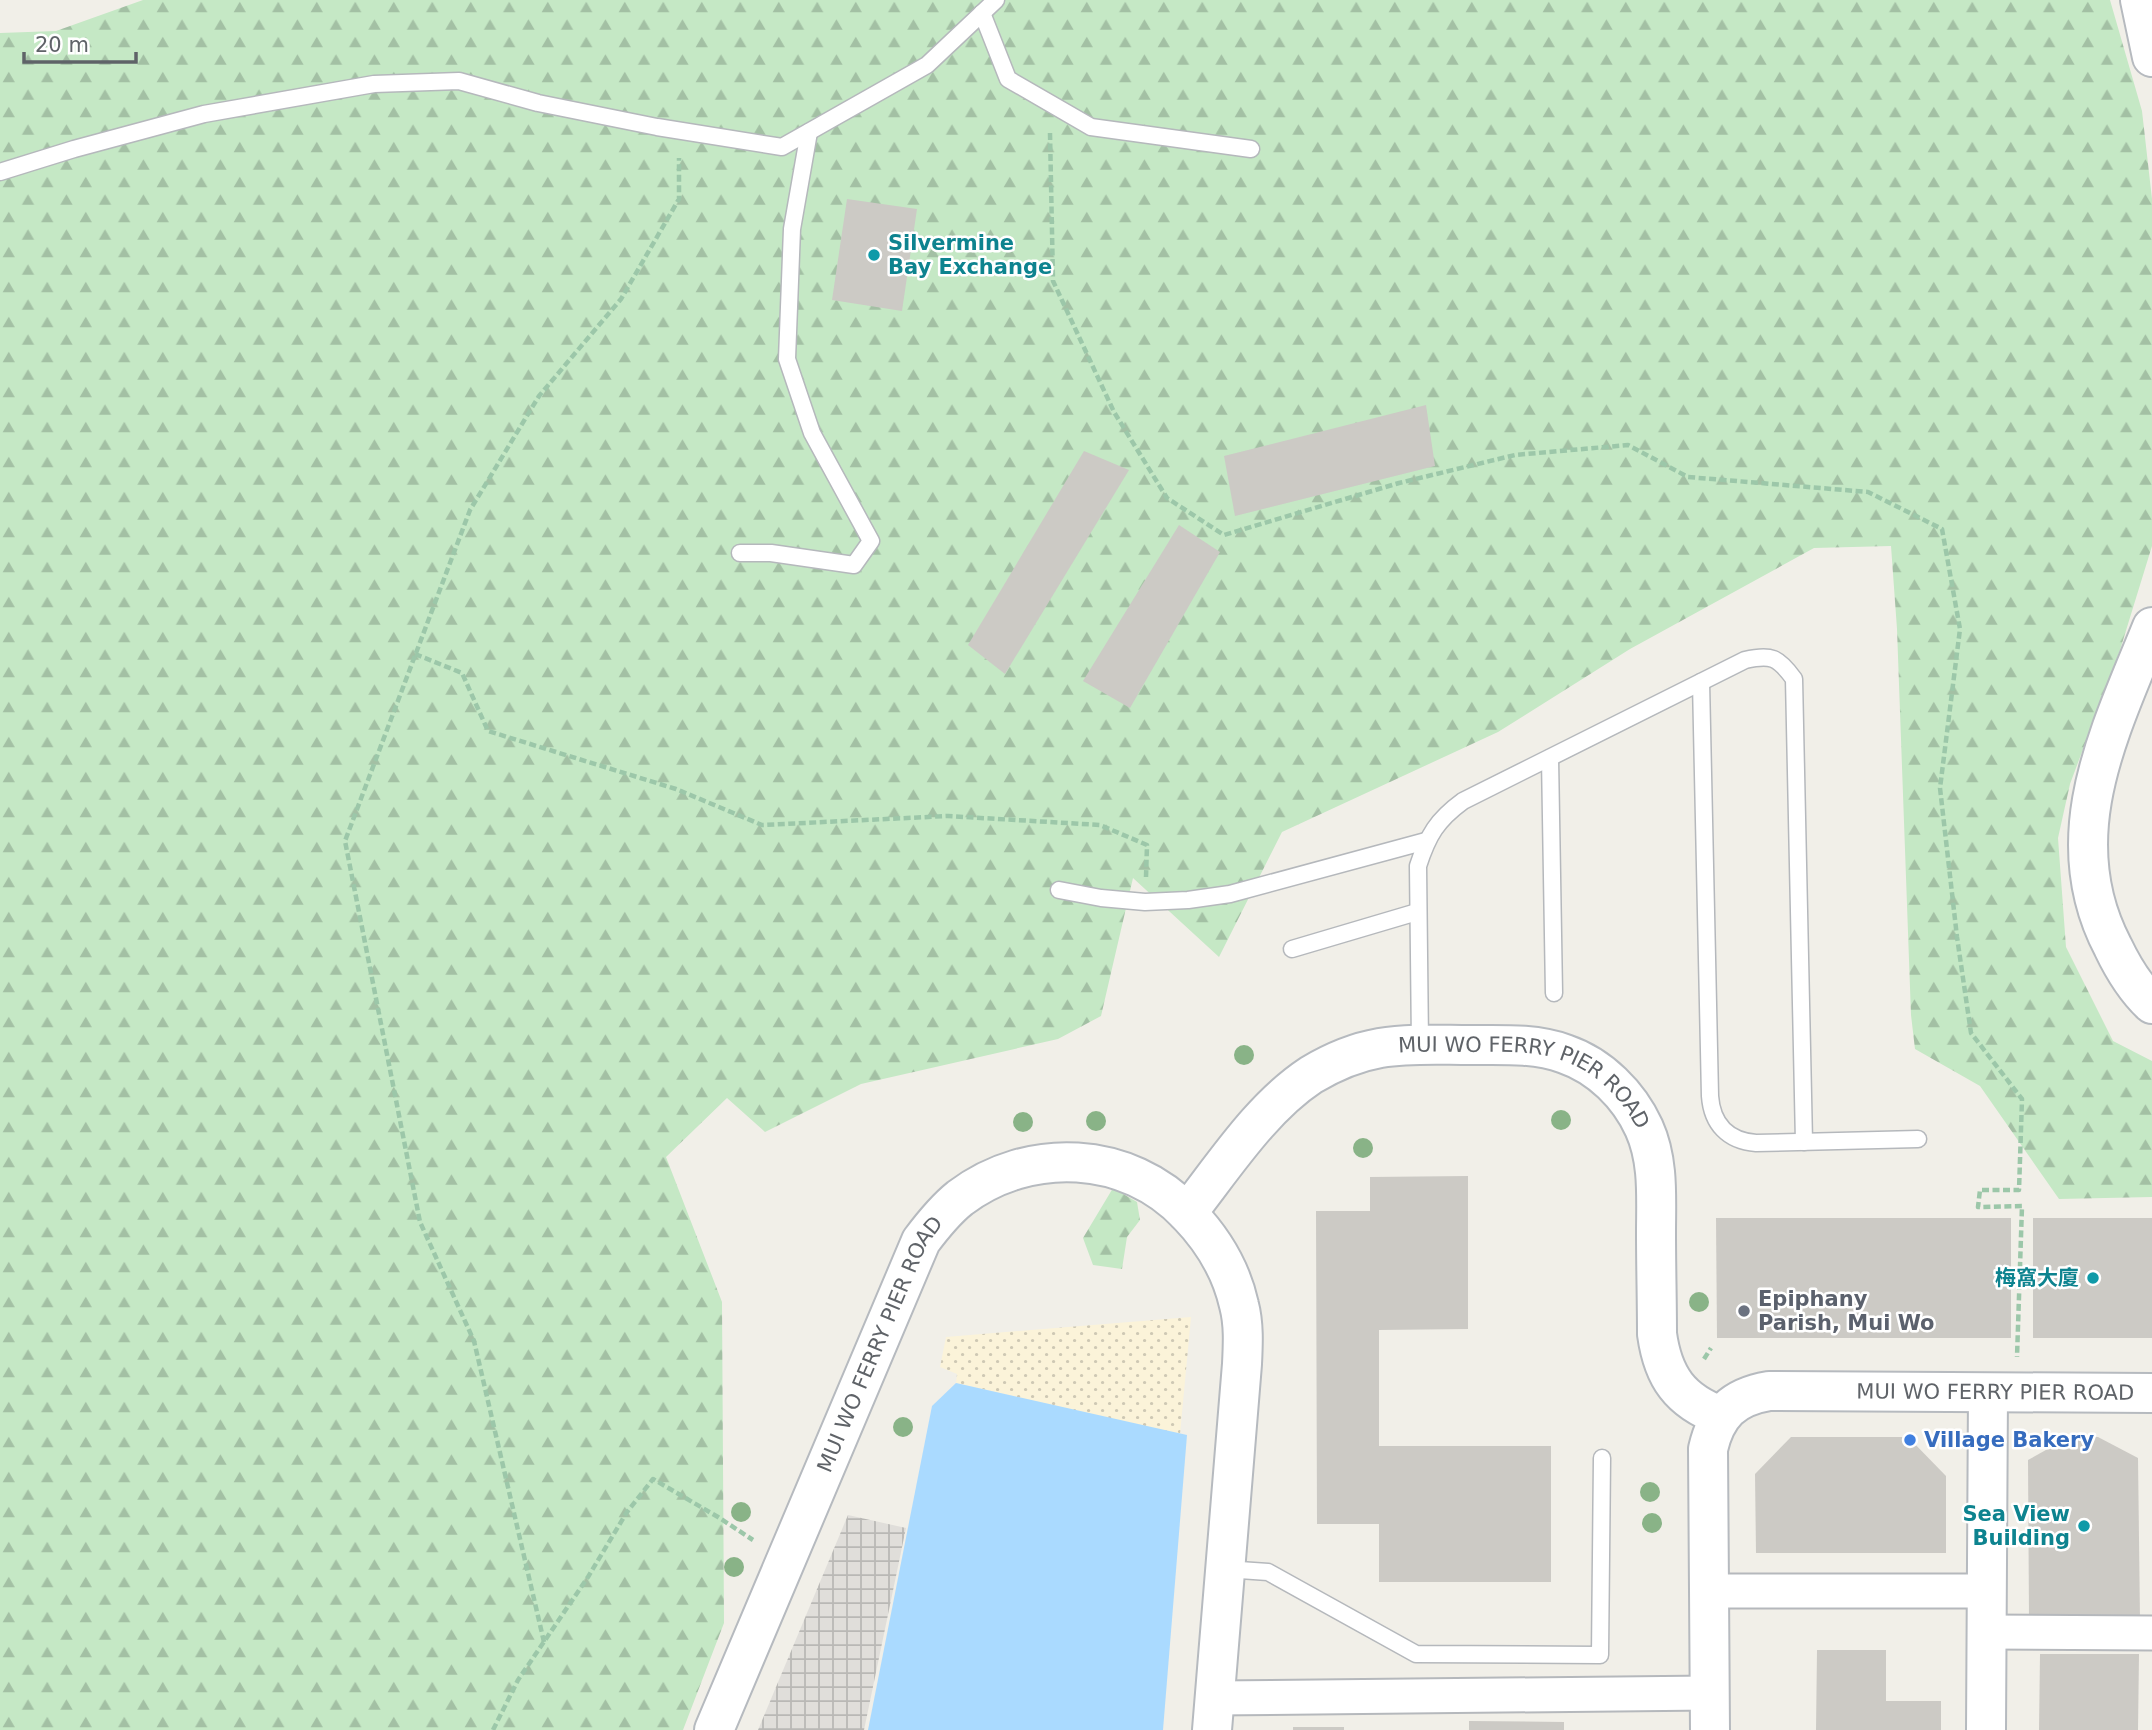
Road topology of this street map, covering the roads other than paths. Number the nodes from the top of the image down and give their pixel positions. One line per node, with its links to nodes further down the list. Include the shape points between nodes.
1 (996, 0): 3 (lane)
2 (2140, 0): 4 (street)
3 (982, 13): 5 (lane, via 927,65); 6 (lane, via 1008,79 1091,127)
4 (2152, 57)
5 (809, 132): 7 (lane, via 782,147 538,103 459,81 374,84 204,114); 8 (lane, via 792,229 787,359 812,433 872,541 854,565)
6 (1251, 149)
7 (0, 172)
8 (740, 553)
9 (2152, 627): 17 (street, via 2101,759 2091,799 2087,848 2104,931)
10 (1701, 682): 11 (lane); 20 (lane, via 1710,1108 1721,1129 1743,1142); 20 (lane, via 1745,660 1764,656 1782,663 1794,679)
11 (1550, 758): 12 (lane, via 1463,801 1445,814); 16 (lane)
12 (1426, 841): 13 (lane, via 1230,894 1188,900 1145,902); 14 (lane, via 1418,866)
13 (1059, 890)
14 (1417, 912): 15 (lane); 18 (lane)
15 (1293, 949)
16 (1554, 993)
17 (2152, 1004)
18 (1420, 1044): 21 (street, MUI WO FERRY PIER ROAD, via 1378,1048 1313,1074 1265,1116); 24 (street, MUI WO FERRY PIER ROAD, via 1537,1047 1565,1054 1590,1066 1630,1104 1654,1155 1660,1354 1681,1392 1704,1410)
19 (1919, 1139): 20 (lane)
20 (1804, 1142)
21 (1187, 1213): 26 (street, MUI WO FERRY PIER ROAD, via 1219,1253 1240,1306 1243,1335); 33 (street, MUI WO FERRY PIER ROAD, via 1145,1180 1092,1163 1064,1161 1008,1171 959,1199 938,1218 921,1241)
22 (1987, 1392): 23 (street, MUI WO FERRY PIER ROAD); 24 (street, MUI WO FERRY PIER ROAD, via 1769,1391 1742,1398); 28 (street)
23 (2152, 1393)
24 (1721, 1416): 27 (street, via 1708,1449)
25 (1602, 1458): 26 (lane, via 1600,1655 1416,1654 1268,1572)
26 (1225, 1569): 32 (street, MUI WO FERRY PIER ROAD)
27 (1709, 1591): 28 (street); 31 (street)
28 (1987, 1591): 29 (street)
29 (1987, 1632): 30 (street); 34 (street)
30 (2152, 1633)
31 (1710, 1712): 32 (street)
32 (1213, 1714)
33 (715, 1730)
34 (1986, 1730)

